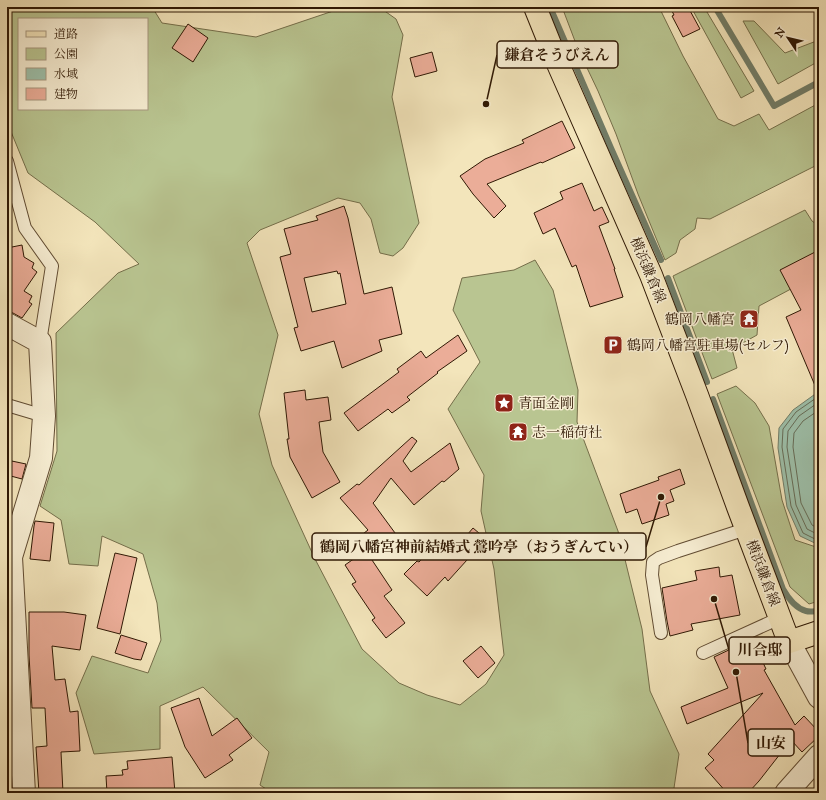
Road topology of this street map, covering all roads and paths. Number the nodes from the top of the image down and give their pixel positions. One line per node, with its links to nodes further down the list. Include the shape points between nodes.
1 (536, 7): 7 (main road, 横浜鎌倉線, via 558,64 651,275)
2 (7, 161): 4 (lane, via 25,228 52,266)
3 (7, 324): 4 (street)
4 (40, 342): 6 (street)
5 (7, 405): 6 (lane)
6 (44, 416): 13 (street, via 41,458 10,557)
7 (746, 529): 8 (main road, 横浜鎌倉線); 10 (lane, via 678,551 653,562 652,575)
8 (780, 618): 11 (main road, 横浜鎌倉線); 12 (lane)
9 (819, 632): 11 (main road)
10 (661, 633)
11 (789, 642): 14 (street)
12 (703, 653)
13 (12, 668): 16 (street)
14 (819, 697)
15 (819, 756): 17 (street)
16 (24, 793)
17 (786, 793)

